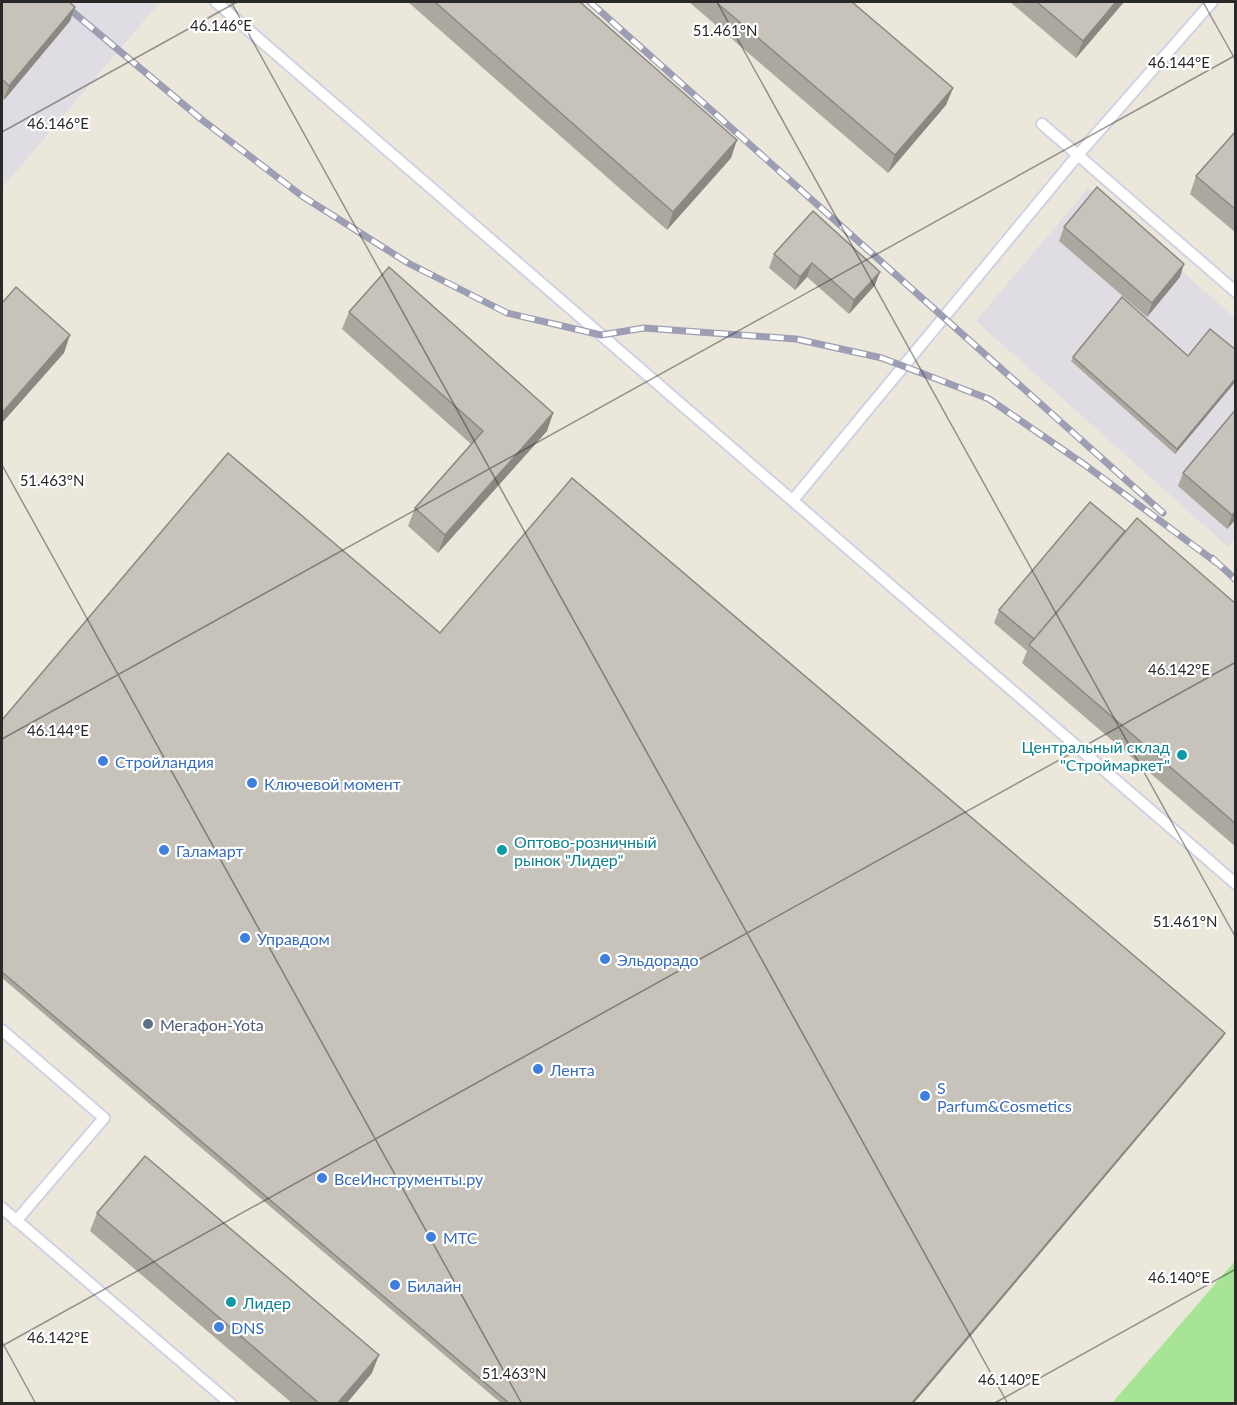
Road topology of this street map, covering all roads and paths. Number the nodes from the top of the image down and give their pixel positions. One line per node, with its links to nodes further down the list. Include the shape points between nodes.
1 (216, 2): 6 (lane)
2 (1212, 2): 4 (lane)
3 (1042, 124): 4 (lane)
4 (1077, 156): 5 (lane); 6 (lane)
5 (1236, 292)
6 (793, 500): 7 (lane)
7 (1236, 884)
8 (2, 1030): 10 (lane, via 104,1118)
9 (2, 1208): 10 (lane)
10 (16, 1221): 11 (lane)
11 (231, 1404)

